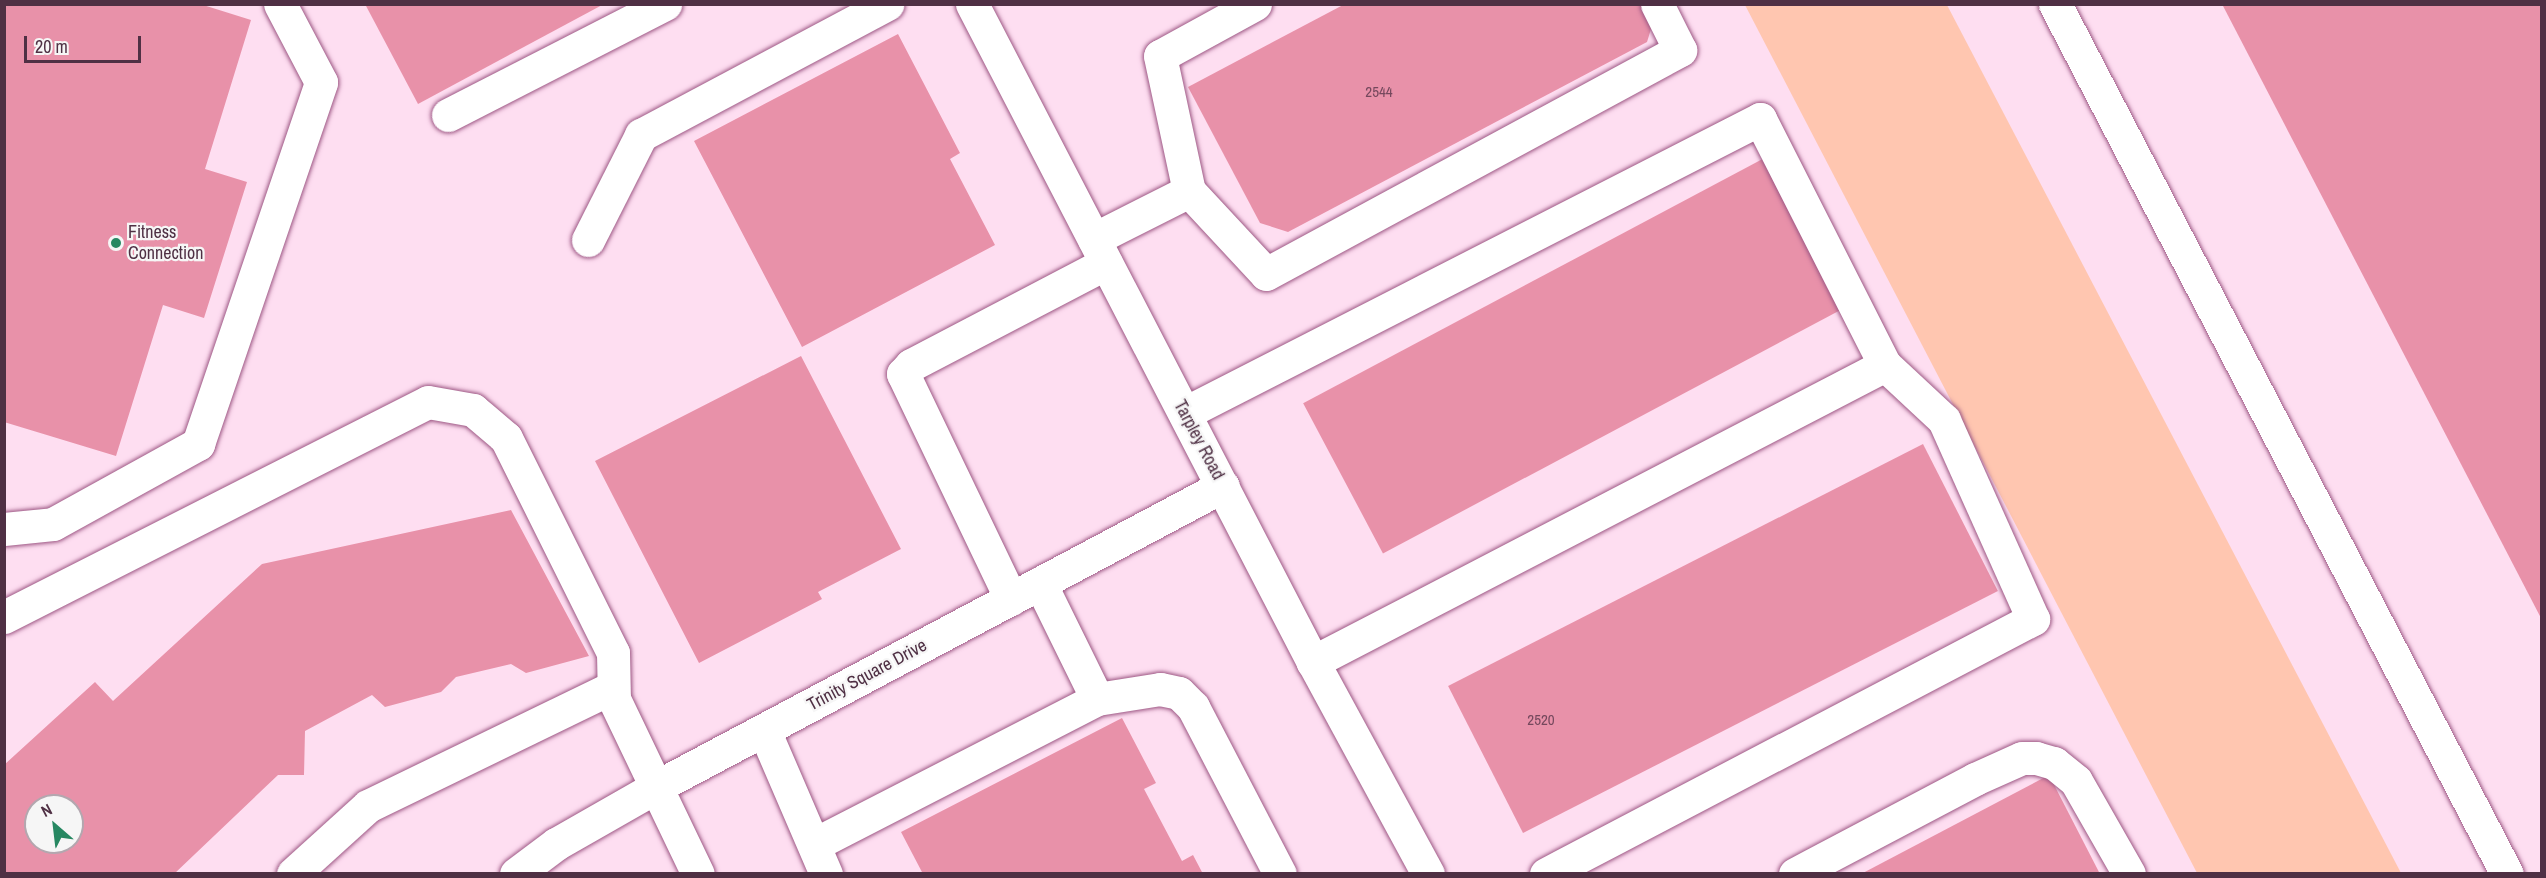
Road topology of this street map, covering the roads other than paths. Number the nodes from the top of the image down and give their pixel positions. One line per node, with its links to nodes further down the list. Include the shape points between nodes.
1 (280, 4): 15 (street, via 321,82 198,444 53,524)
2 (665, 4): 8 (street)
3 (887, 4): 10 (street, via 641,135)
4 (972, 4): 11 (street, Tarpley Road)
5 (1255, 4): 9 (street, via 1160,56)
6 (1657, 4): 9 (street, via 1680,50 1266,274)
7 (2055, 4): 33 (street)
8 (448, 115)
9 (1189, 191): 11 (street)
10 (588, 240)
11 (1100, 251): 13 (street, Tarpley Road); 17 (street, via 911,365 903,374)
12 (1885, 365): 13 (street, via 1760,119); 19 (street); 30 (street, via 1944,420 2033,619)
13 (1185, 413): 14 (street, Tarpley Road)
14 (1223, 486): 16 (street, Trinity Square Drive); 19 (street, Tarpley Road)
15 (4, 529)
16 (1040, 583): 17 (street, Trinity Square Drive); 21 (street)
17 (1011, 599): 22 (street, Trinity Square Drive)
18 (4, 617): 20 (street, via 428,402 473,410 506,438 613,653)
19 (1313, 662): 29 (street, Tarpley Road)
20 (613, 687): 23 (street, via 614,699); 25 (street, via 368,806)
21 (1097, 699): 24 (street); 28 (street, via 1160,689 1179,693 1193,707)
22 (764, 730): 23 (street, Trinity Square Drive); 24 (street)
23 (654, 788): 26 (street, Trinity Square Drive, via 556,844); 27 (street)
24 (821, 859)
25 (293, 873)
26 (516, 873)
27 (698, 873)
28 (1280, 873)
29 (1428, 873)
30 (1546, 873)
31 (1795, 873): 32 (street, via 2022,758 2054,763 2076,781)
32 (2129, 873)
33 (2507, 873)

